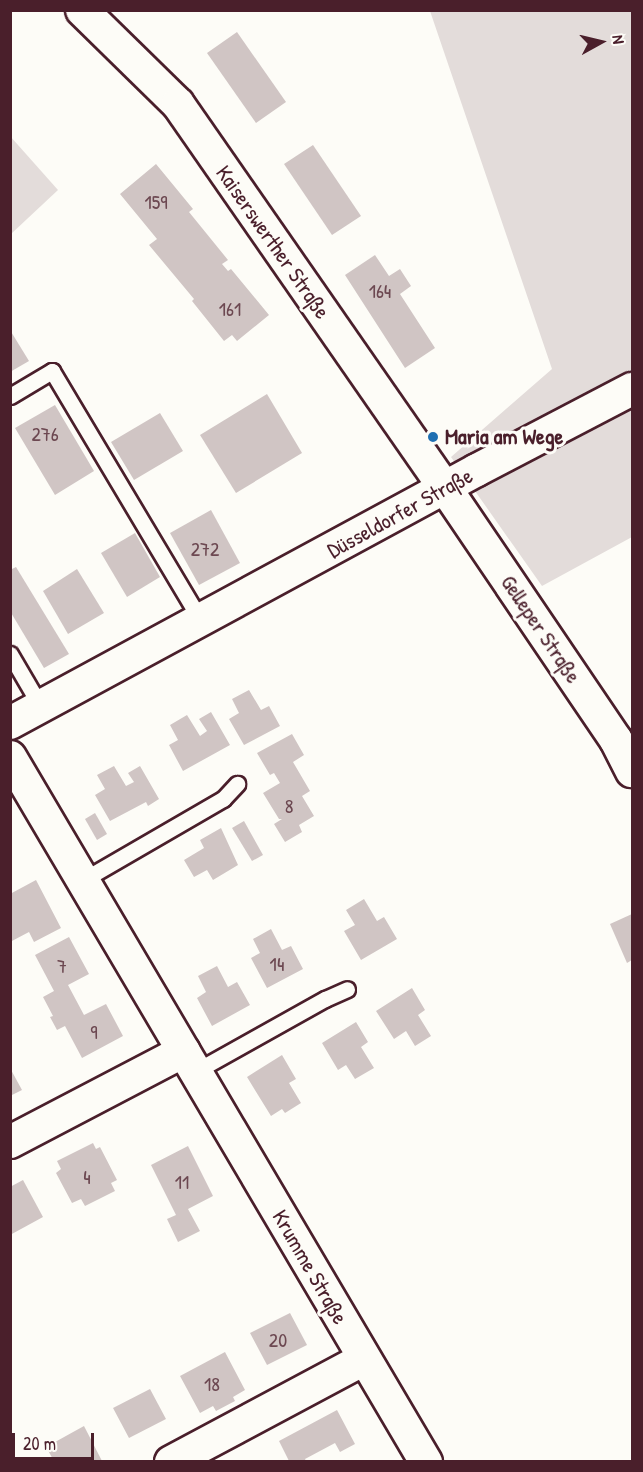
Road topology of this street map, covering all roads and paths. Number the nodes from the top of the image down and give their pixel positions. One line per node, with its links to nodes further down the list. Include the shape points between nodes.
1 (81, 10): 4 (street, Kaiserswerther Straße, via 178,104)
2 (633, 389): 4 (street, Düsseldorfer Straße)
3 (10, 396): 5 (lane, via 52,371)
4 (446, 489): 5 (street, Düsseldorfer Straße); 10 (street, Gelleper Straße)
5 (201, 621): 7 (street, Düsseldorfer Straße)
6 (10, 654): 7 (lane)
7 (41, 707): 8 (street, Düsseldorfer Straße)
8 (10, 723)
9 (10, 758): 12 (street, Krumme Straße)
10 (633, 771)
11 (237, 784): 12 (lane, via 223,799)
12 (83, 880): 14 (street, Krumme Straße)
13 (347, 989): 14 (lane)
14 (190, 1061): 15 (street); 16 (street, Krumme Straße)
15 (10, 1142)
16 (364, 1359): 17 (street); 18 (street, Krumme Straße)
17 (171, 1461)
18 (426, 1461)

